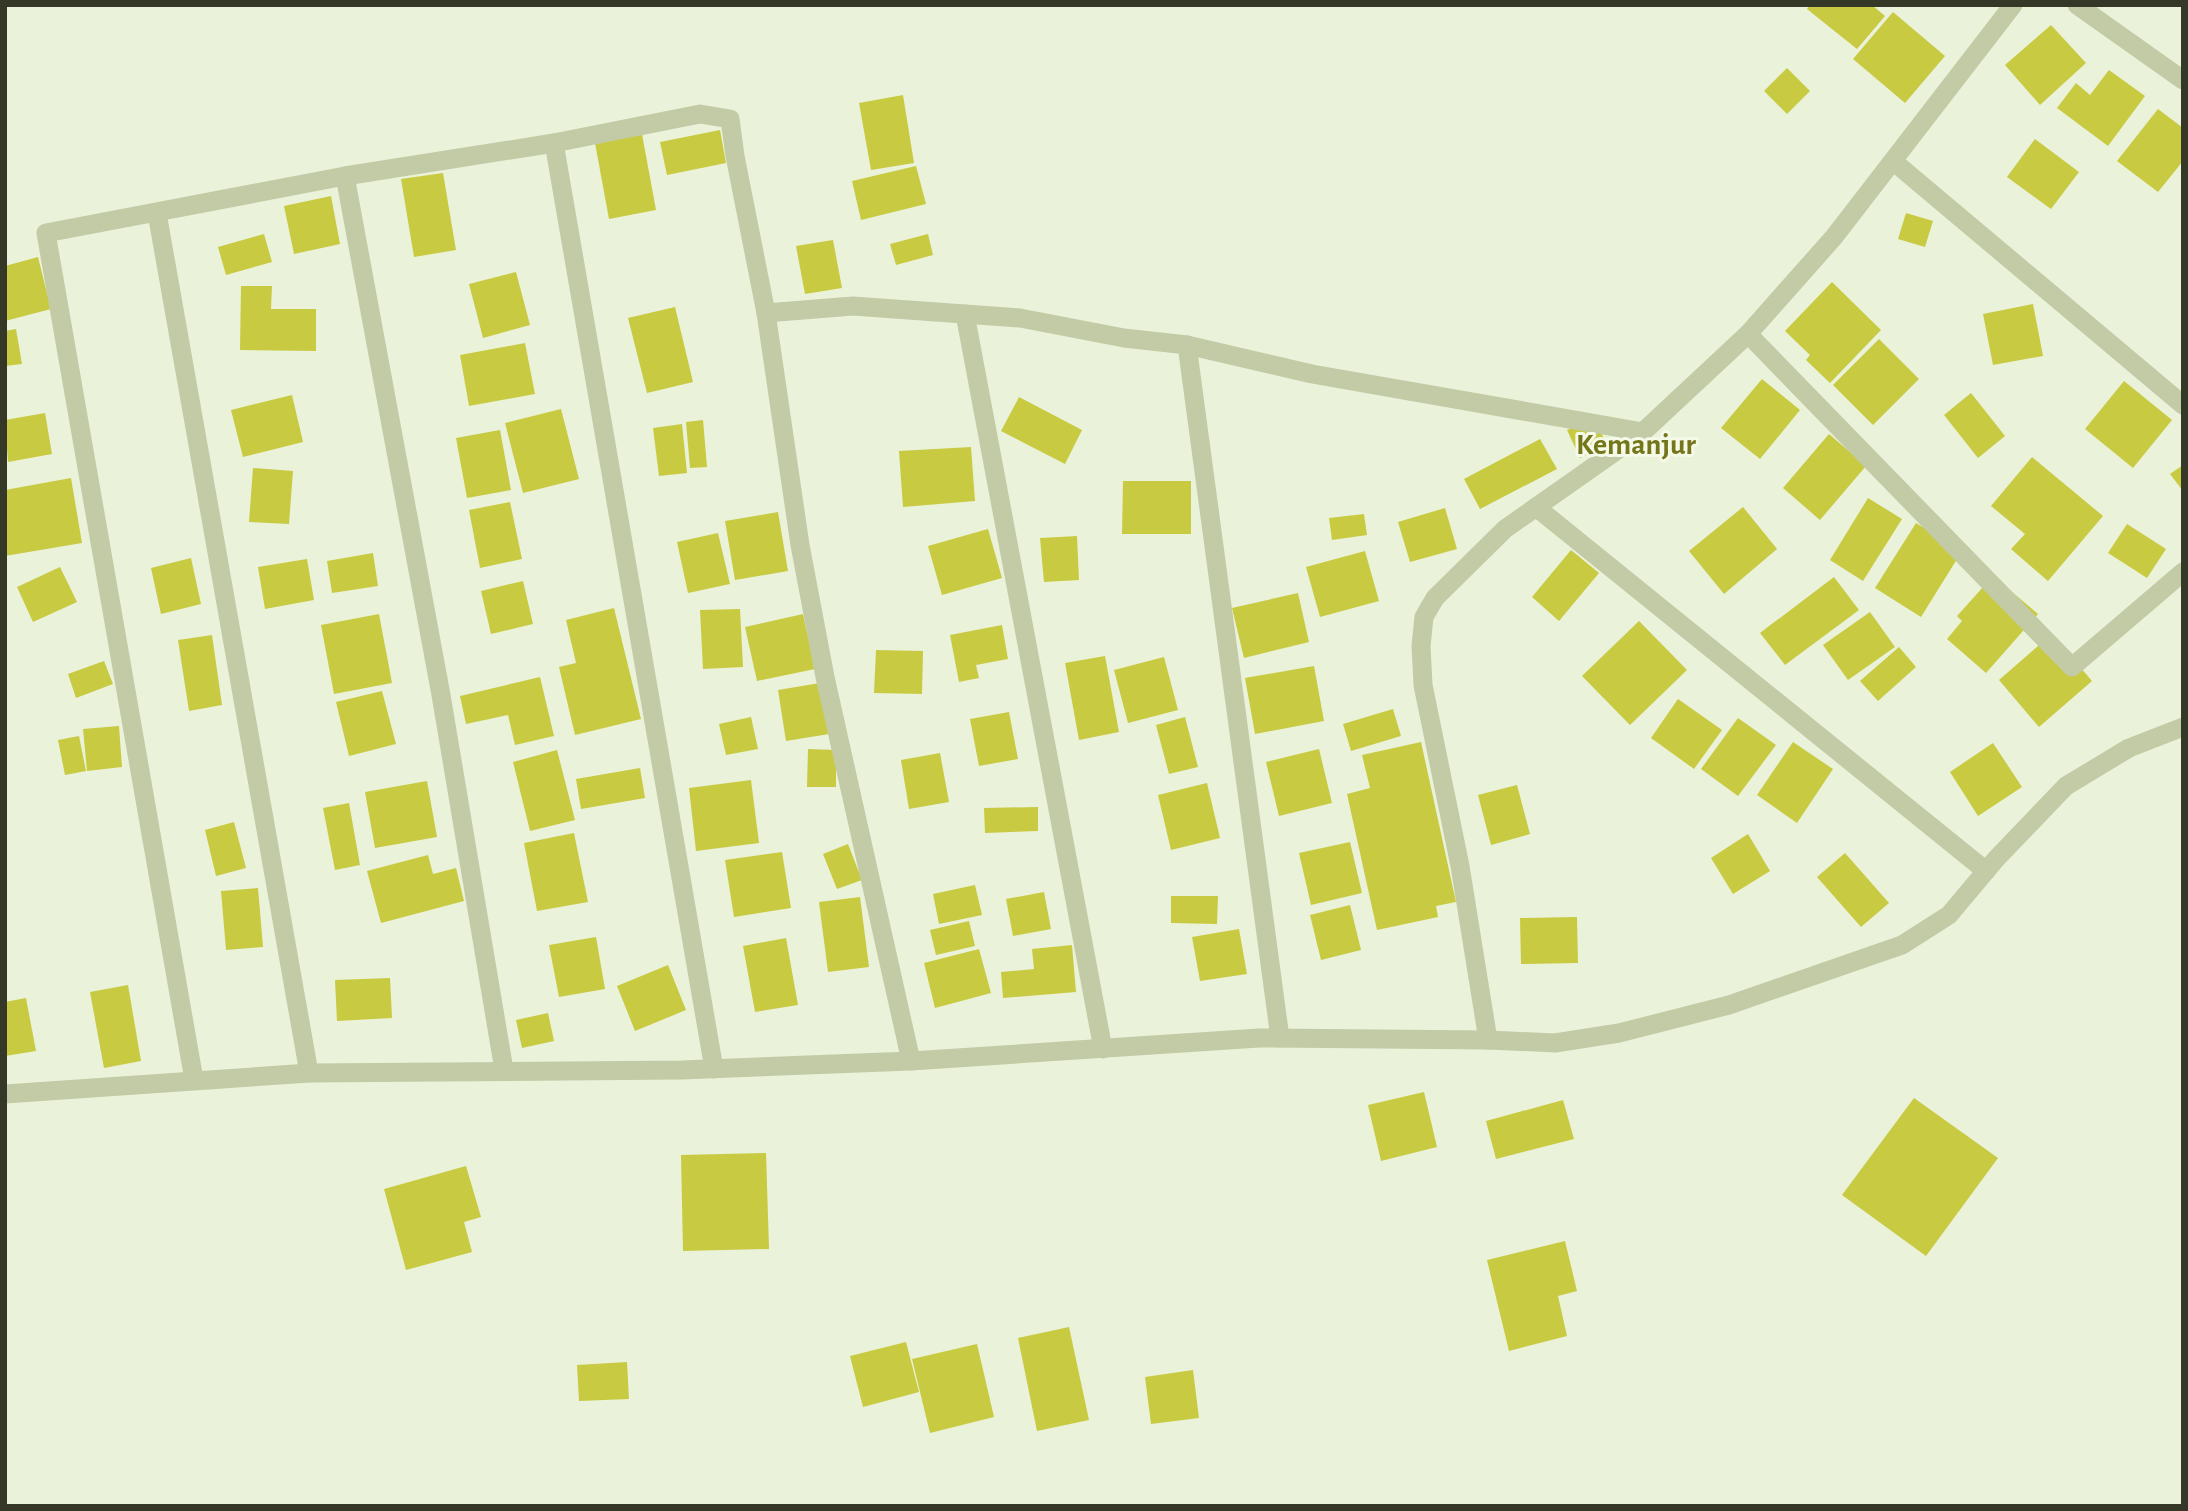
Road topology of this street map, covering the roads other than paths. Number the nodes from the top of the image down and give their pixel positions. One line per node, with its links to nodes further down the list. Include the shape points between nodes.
1 (2013, 5): 5 (street)
2 (2077, 5): 3 (street)
3 (2183, 80)
4 (554, 143): 6 (street); 8 (street, via 700,114 730,119); 22 (street)
5 (1893, 161): 10 (street, via 1834,237); 12 (street)
6 (345, 176): 7 (street); 23 (street, via 442,695)
7 (157, 213): 24 (street); 25 (street, via 46,233)
8 (766, 313): 9 (street, via 853,306); 21 (street, via 824,677)
9 (965, 314): 11 (street, via 1020,318); 20 (street)
10 (1748, 334): 13 (street); 15 (street, via 2072,667)
11 (1188, 345): 13 (street, via 1312,374); 18 (street)
12 (2183, 405)
13 (1643, 432): 14 (street)
14 (1536, 508): 17 (street); 19 (street, via 1505,529 1435,598 1424,617 1421,646 1423,685 1460,866)
15 (2183, 572)
16 (2183, 727): 17 (street, via 2129,748 2066,786)
17 (1986, 871): 19 (street, via 1949,915 1902,945 1729,1004 1555,1043)
18 (1280, 1038): 19 (street); 20 (street)
19 (1488, 1040)
20 (1104, 1049): 21 (street)
21 (911, 1061): 22 (street)
22 (714, 1069): 23 (street)
23 (504, 1070): 24 (street)
24 (309, 1073): 25 (street)
25 (194, 1080): 26 (street)
26 (5, 1094)

